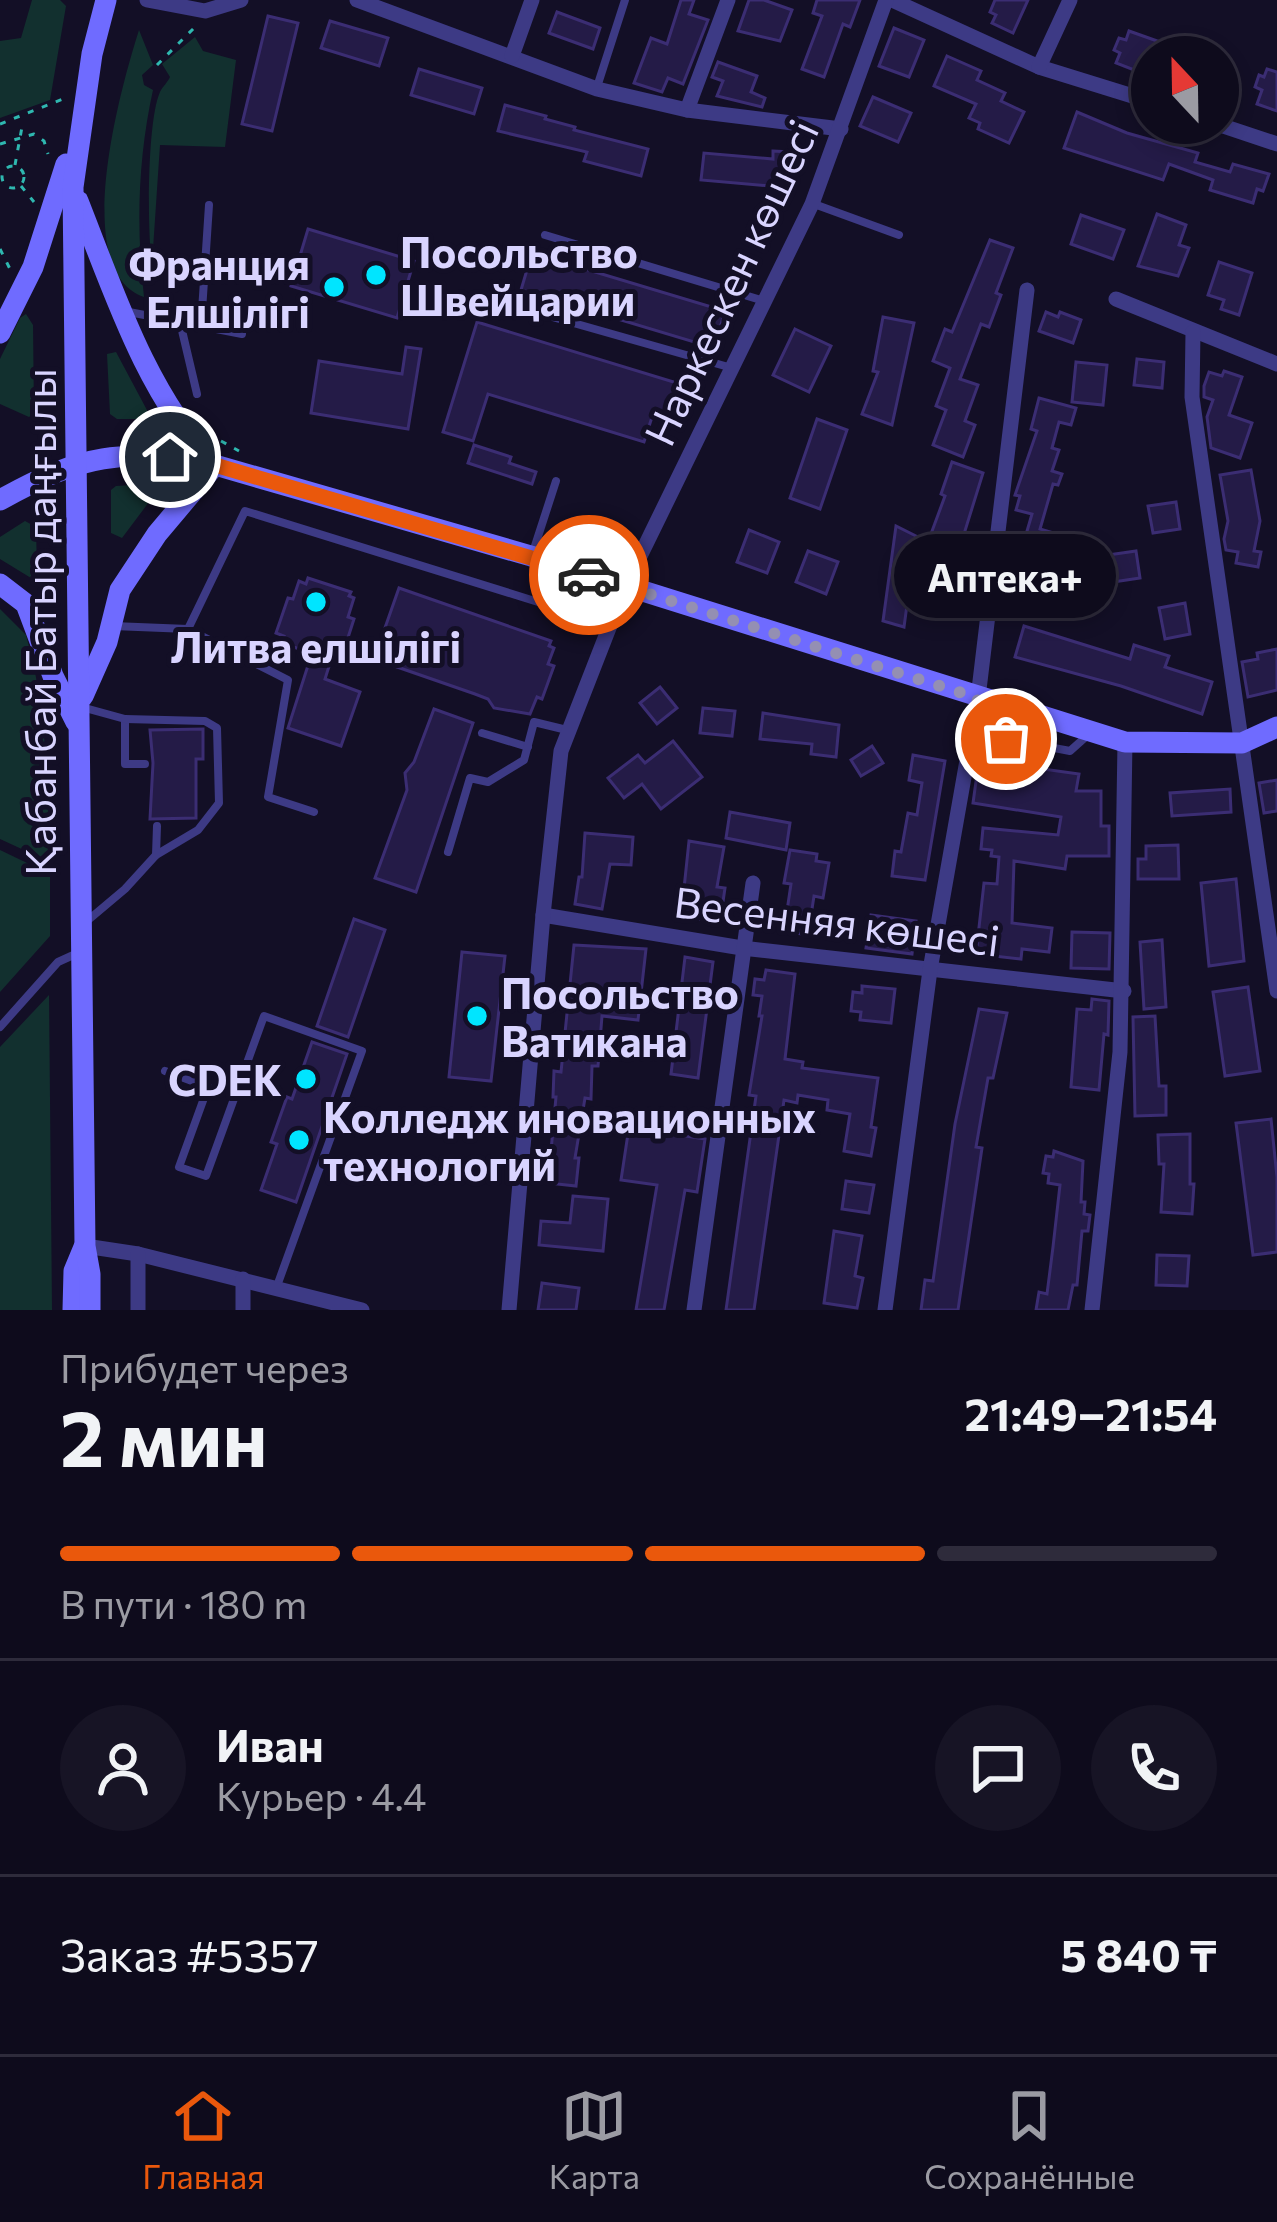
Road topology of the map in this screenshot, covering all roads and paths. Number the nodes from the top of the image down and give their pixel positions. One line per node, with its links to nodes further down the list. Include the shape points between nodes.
1 (106, 0): 16 (main road, Қабанбай Батыр даңғылы)
2 (147, 0): 10 (street)
3 (241, 0): 10 (street)
4 (357, 0): 11 (street)
5 (532, 0): 11 (street)
6 (626, 0): 14 (lane)
7 (728, 0): 17 (street)
8 (889, 0): 13 (street); 20 (street, Наркескен көшесі)
9 (1070, 0): 13 (street)
10 (205, 11): 12 (path)
11 (512, 56): 14 (street)
12 (157, 65)
13 (1039, 67): 15 (street)
14 (597, 89): 17 (street)
15 (1131, 95)
16 (74, 103): 18 (path); 29 (main road, Қабанбай Батыр даңғылы); 45 (main road, via 33,267)
17 (687, 110): 20 (street)
18 (0, 124)
19 (22, 127): 22 (path)
20 (841, 129): 30 (street, Наркескен көшесі)
21 (1239, 131): 24 (street)
22 (20, 137): 23 (path); 25 (path, via 34,134); 26 (path)
23 (0, 144)
24 (1277, 144)
25 (48, 154)
26 (14, 166): 27 (path); 28 (path, via 23,173)
27 (1, 180): 28 (path)
28 (20, 185): 32 (path)
29 (73, 187): 41 (main road); 50 (main road, Қабанбай Батыр даңғылы)
30 (812, 204): 34 (lane); 39 (street, Наркескен көшесі)
31 (209, 205): 43 (lane)
32 (38, 207)
33 (545, 235): 39 (lane)
34 (899, 235)
35 (0, 249): 36 (path)
36 (11, 272)
37 (1027, 290): 60 (street)
38 (1116, 299): 44 (street)
39 (765, 302): 48 (street, Наркескен көшесі)
40 (517, 307): 48 (lane)
41 (121, 311): 42 (lane); 51 (main road, via 179,419)
42 (180, 322): 43 (lane); 49 (lane)
43 (200, 326): 46 (lane)
44 (1193, 332): 47 (street); 69 (street, via 1192,398)
45 (0, 333)
46 (242, 334)
47 (1277, 364)
48 (733, 368): 56 (street, Наркескен көшесі)
49 (197, 394)
50 (77, 462): 51 (main road, via 140,455); 53 (main road); 61 (main road, Қабанбай Батыр даңғылы)
51 (215, 465): 54 (main road); 58 (main road, via 120,590)
52 (556, 481): 54 (lane)
53 (0, 500)
54 (531, 556): 56 (main road)
55 (0, 584): 61 (main road, via 26,604 53,676)
56 (625, 587): 60 (main road); 64 (street, Наркескен көшесі)
57 (538, 602): 59 (lane, via 245,512)
58 (111, 626): 59 (lane); 61 (main road)
59 (188, 629): 72 (lane, via 288,680 268,797)
60 (978, 698): 65 (main road); 67 (street)
61 (79, 717): 62 (lane); 78 (main road, Қабанбай Батыр даңғылы)
62 (125, 719): 71 (lane, via 125,764); 75 (lane, via 217,728 219,803 198,830)
63 (1277, 727): 69 (main road)
64 (569, 730): 70 (lane, via 534,722); 77 (street, Наркескен көшесі)
65 (1091, 732): 67 (lane, via 1070,751); 68 (main road)
66 (482, 733): 70 (lane)
67 (973, 733): 81 (street)
68 (1125, 742): 69 (main road); 82 (street)
69 (1242, 743): 83 (street)
70 (528, 747): 74 (lane, via 524,760 488,782 470,778)
71 (145, 764)
72 (314, 812)
73 (157, 826): 75 (lane)
74 (448, 852)
75 (156, 855): 78 (lane)
76 (753, 883): 79 (street)
77 (543, 915): 79 (street, Весенняя көшесі); 95 (street, Наркескен көшесі)
78 (81, 926): 80 (main road, Қабанбай Батыр даңғылы)
79 (742, 948): 81 (street, Весенняя көшесі); 96 (street)
80 (81, 951): 84 (lane, via 58,962); 86 (main road, Қабанбай Батыр даңғылы)
81 (930, 970): 82 (street, Весенняя көшесі); 97 (street)
82 (1124, 991): 98 (street)
83 (1277, 991)
84 (0, 1028)
85 (165, 1071): 89 (lane, via 208,1087 179,1167 206,1177 264,1016 362,1051)
86 (85, 1246): 87 (street); 90 (main road, Қабанбай Батыр даңғылы, via 74,1271); 91 (main road, Қабанбай Батыр даңғылы)
87 (138, 1254): 88 (street); 92 (street)
88 (243, 1279): 89 (street); 93 (street)
89 (277, 1288): 94 (street)
90 (73, 1310)
91 (90, 1310)
92 (138, 1310)
93 (243, 1310)
94 (362, 1310)
95 (509, 1310)
96 (694, 1310)
97 (885, 1310)
98 (1092, 1310)

